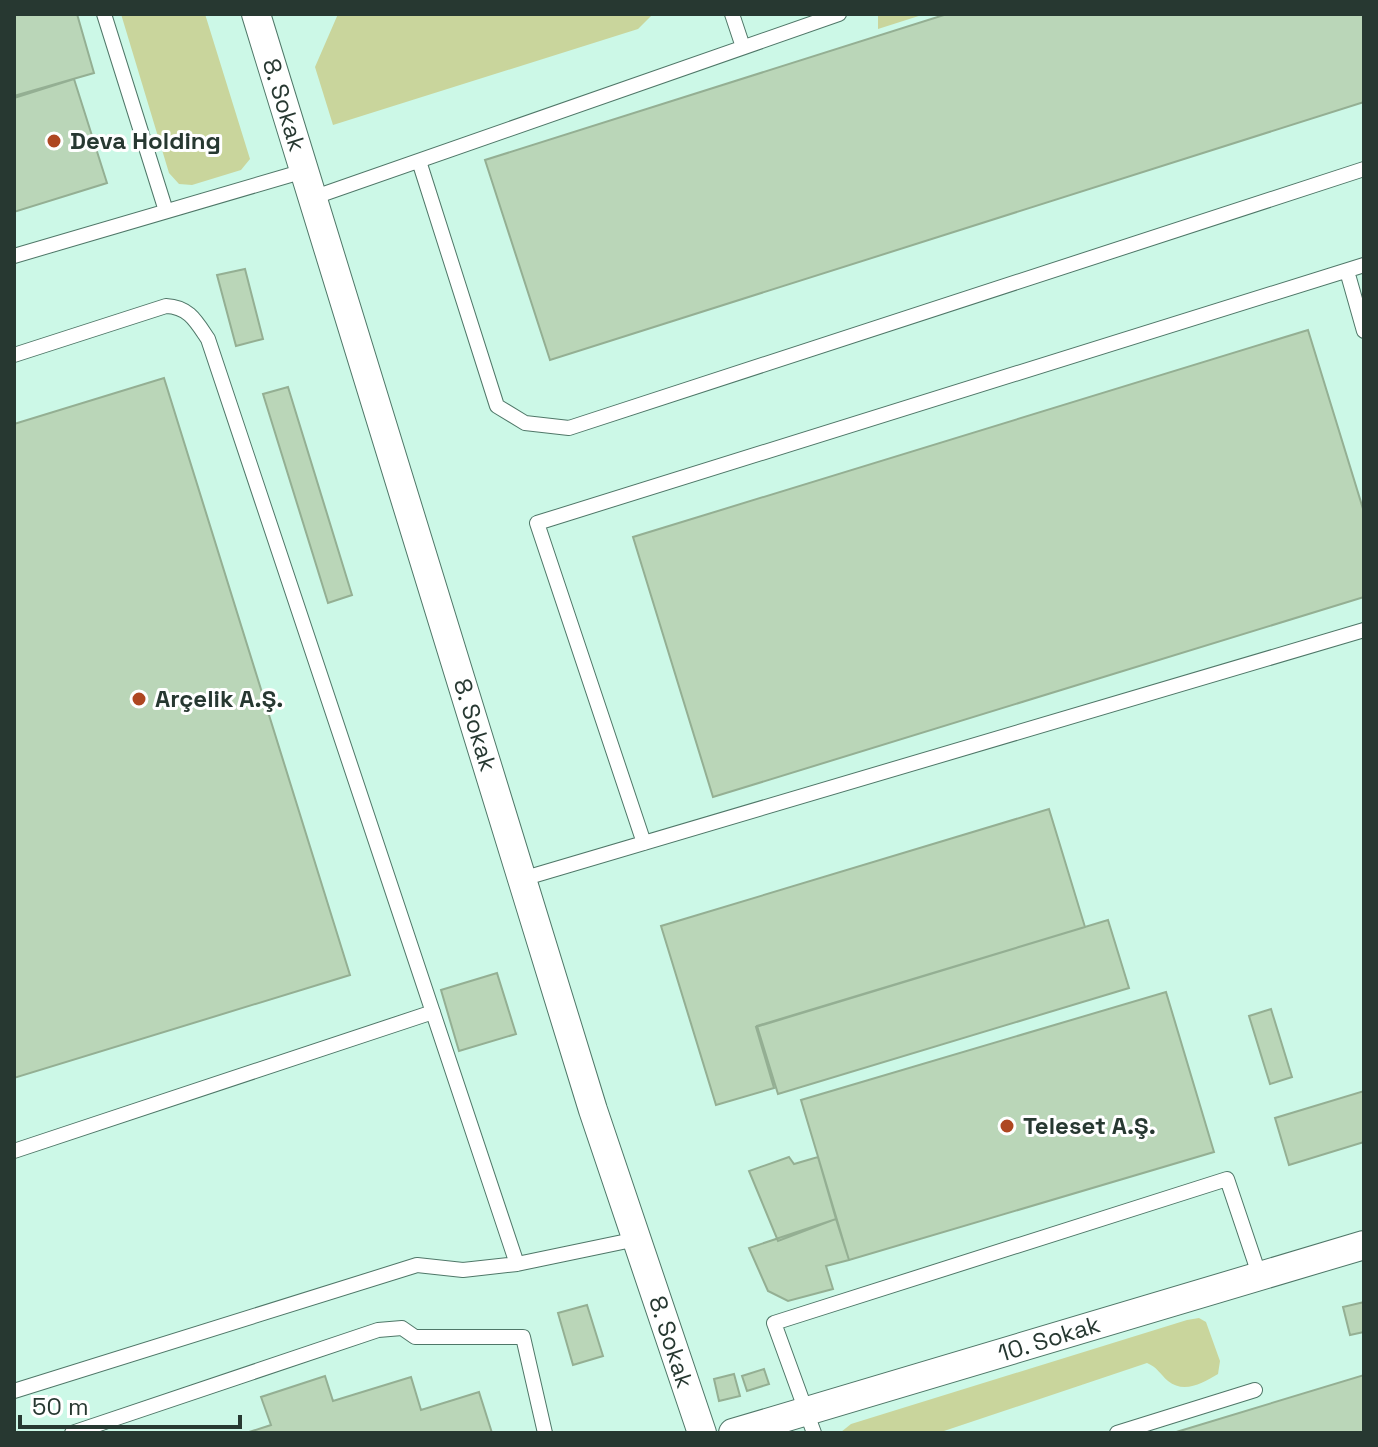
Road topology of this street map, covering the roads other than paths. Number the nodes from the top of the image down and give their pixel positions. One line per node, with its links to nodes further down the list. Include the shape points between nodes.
1 (104, 14): 9 (lane)
2 (256, 14): 8 (street, 8. Sokak)
3 (732, 14): 5 (lane)
4 (839, 14): 5 (lane)
5 (743, 47): 6 (lane)
6 (419, 161): 7 (lane, via 497,406 525,423 569,428); 8 (lane)
7 (1364, 169)
8 (308, 184): 9 (lane); 17 (street, 8. Sokak)
9 (166, 211): 10 (lane)
10 (14, 256)
11 (1364, 265): 12 (lane)
12 (1347, 271): 13 (lane); 16 (lane, via 537,523)
13 (1364, 331)
14 (14, 355): 18 (lane, via 166,306 193,316 208,339)
15 (1364, 630): 16 (lane)
16 (644, 843): 17 (lane)
17 (522, 879): 20 (street, 8. Sokak)
18 (433, 1012): 19 (lane); 22 (lane)
19 (14, 1151)
20 (637, 1239): 22 (lane); 29 (street, 8. Sokak)
21 (1364, 1245): 23 (street, 10. Sokak)
22 (517, 1264): 25 (lane, via 463,1270 417,1265)
23 (1260, 1277): 26 (street, 10. Sokak); 26 (lane, via 1227,1179 774,1323)
24 (1255, 1390): 31 (lane)
25 (14, 1391)
26 (810, 1422): 30 (street, 10. Sokak)
27 (72, 1433): 28 (lane, via 378,1330 402,1328 415,1337 523,1337)
28 (545, 1433)
29 (702, 1433)
30 (733, 1433)
31 (1117, 1433)

